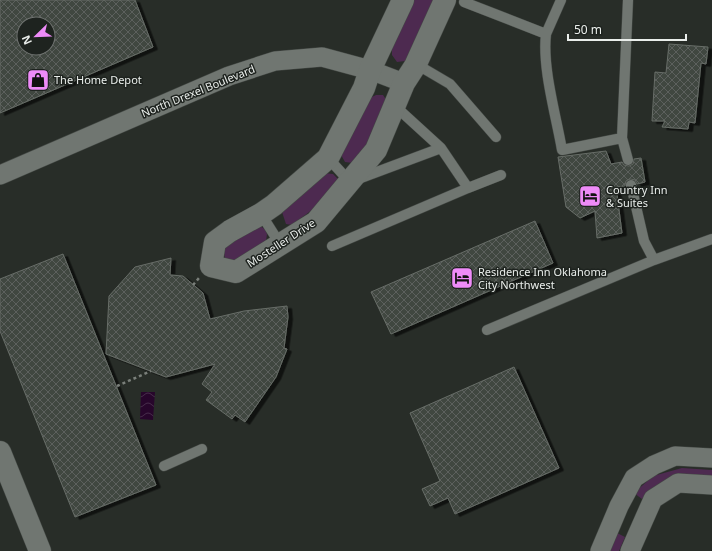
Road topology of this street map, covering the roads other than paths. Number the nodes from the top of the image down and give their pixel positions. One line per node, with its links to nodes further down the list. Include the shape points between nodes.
1 (403, 0): 7 (street, Mosteller Drive)
2 (561, 0): 5 (lane)
3 (628, 0): 11 (lane)
4 (454, 1): 5 (lane); 6 (street, Mosteller Drive)
5 (546, 34): 11 (lane, via 545,52 562,150)
6 (416, 64): 8 (street, Mosteller Drive); 10 (lane, via 450,84)
7 (370, 70): 8 (street, North Drexel Boulevard); 13 (street, Mosteller Drive, via 364,88); 15 (street, North Drexel Boulevard, via 322,57 275,61 229,76)
8 (404, 83): 9 (street, Mosteller Drive)
9 (395, 106): 12 (lane); 17 (street, Mosteller Drive, via 376,150)
10 (496, 137)
11 (622, 138): 14 (lane)
12 (441, 148): 17 (lane); 19 (lane)
13 (328, 158): 17 (lane); 20 (street, Mosteller Drive)
14 (628, 160)
15 (0, 174)
16 (501, 175): 19 (lane)
17 (350, 182): 22 (street, Mosteller Drive, via 316,222)
18 (632, 185): 24 (lane, via 644,241)
19 (468, 188): 23 (lane)
20 (261, 214): 22 (lane); 22 (street, Mosteller Drive, via 215,242 211,266 236,272)
21 (712, 239): 24 (lane)
22 (280, 244)
23 (332, 246)
24 (654, 260): 25 (lane)
25 (487, 330)
26 (202, 449): 29 (lane)
27 (0, 452): 33 (street)
28 (712, 458): 31 (street, via 675,456 654,464 634,478)
29 (164, 466)
30 (712, 485): 32 (street, via 678,483 653,499)
31 (619, 506): 32 (street); 34 (street)
32 (644, 520): 35 (street)
33 (40, 551)
34 (600, 551)
35 (630, 551)

